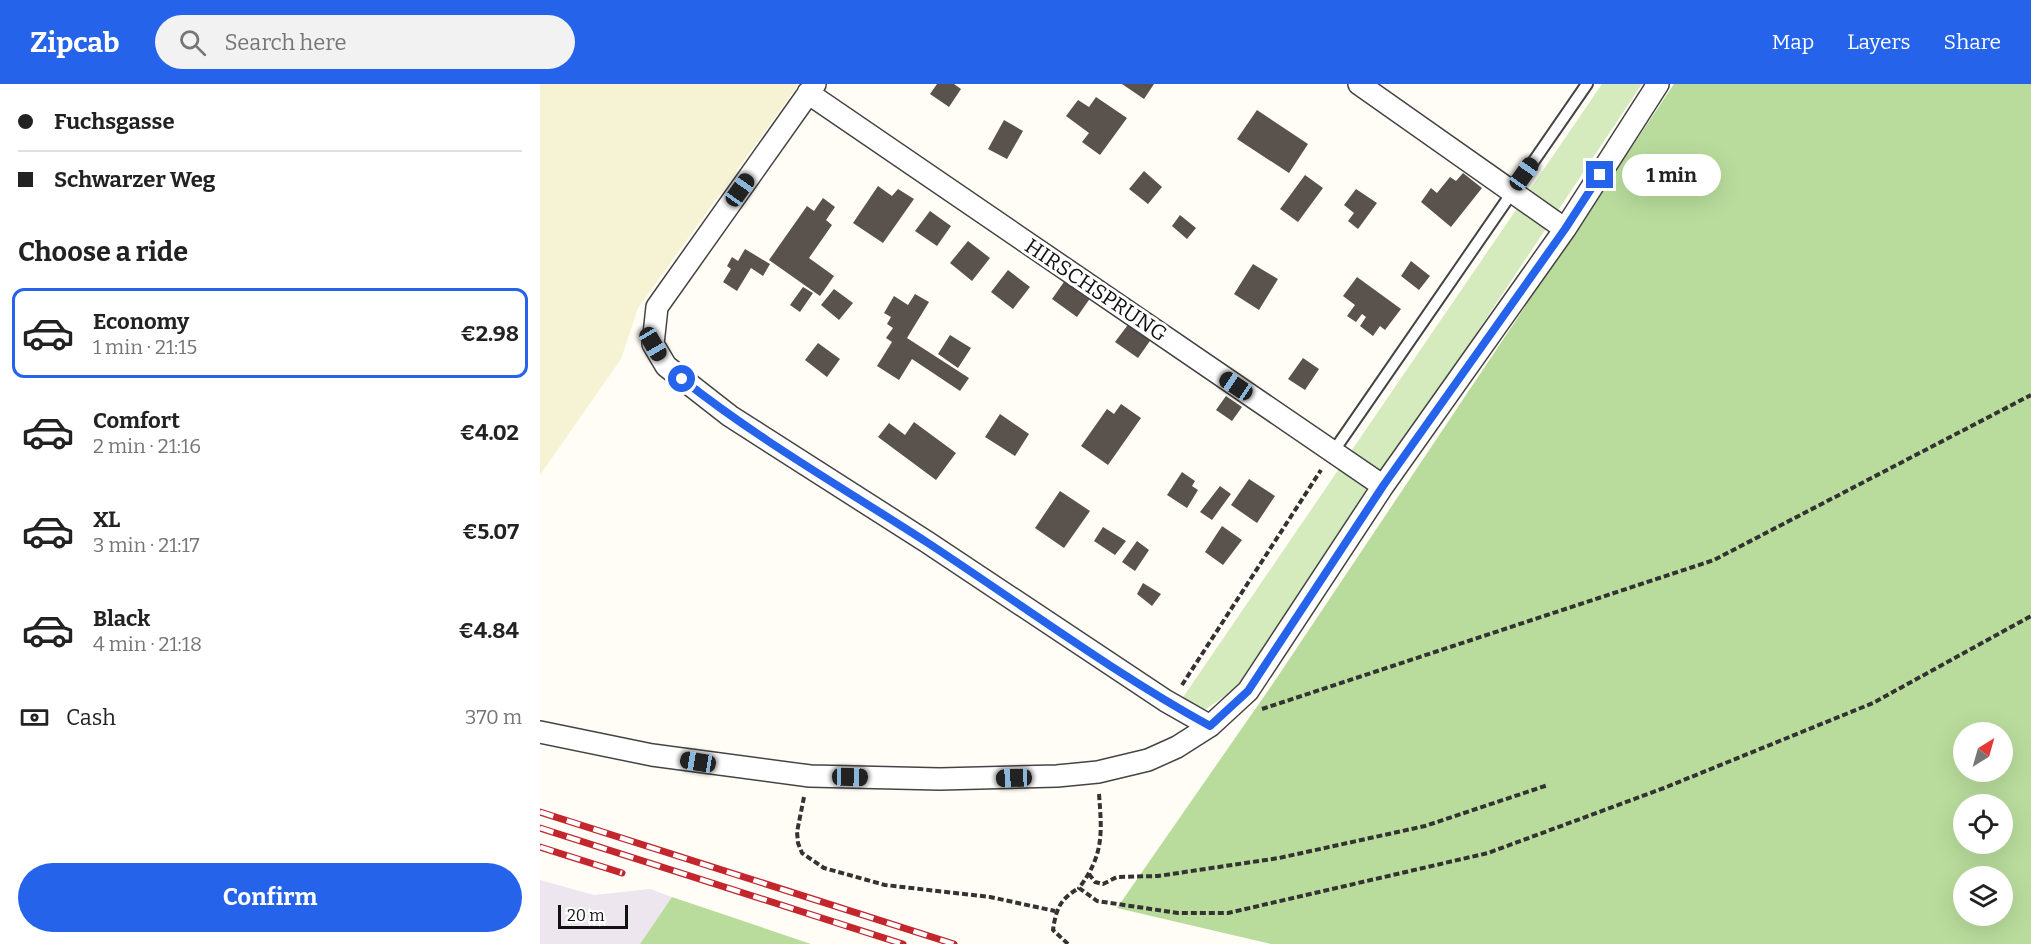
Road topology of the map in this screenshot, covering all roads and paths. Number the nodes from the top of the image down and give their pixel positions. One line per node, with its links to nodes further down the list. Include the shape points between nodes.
1 (1359, 84): 5 (street)
2 (1587, 84): 5 (lane)
3 (1658, 84): 6 (street)
4 (812, 88): 8 (street, HIRSCHSPRUNG); 11 (street, via 657,307 653,344 666,366 730,416)
5 (1512, 192): 6 (street); 8 (lane)
6 (1565, 229): 9 (street)
7 (2031, 394): 12 (path, via 1714,560)
8 (1333, 452): 9 (street, HIRSCHSPRUNG); 11 (path)
9 (1383, 486): 13 (street, via 1248,691)
10 (2031, 616): 19 (path, via 1873,703 1664,788 1488,853 1228,913 1178,913 1097,901)
11 (1170, 703): 13 (street)
12 (1255, 711)
13 (1210, 726): 15 (street, via 1148,760)
14 (540, 732): 16 (street, via 652,755)
15 (1098, 772): 16 (street, via 993,779); 18 (path, via 1103,838)
16 (810, 776): 20 (path, via 796,832 802,853 811,861 885,885 990,897)
17 (1548, 784): 18 (path, via 1425,826 1279,858 1158,876 1117,877 1103,884 1095,882)
18 (1089, 874): 19 (path)
19 (1079, 888): 20 (path, via 1064,897)
20 (1055, 911): 21 (path, via 1053,930)
21 (1068, 944)

